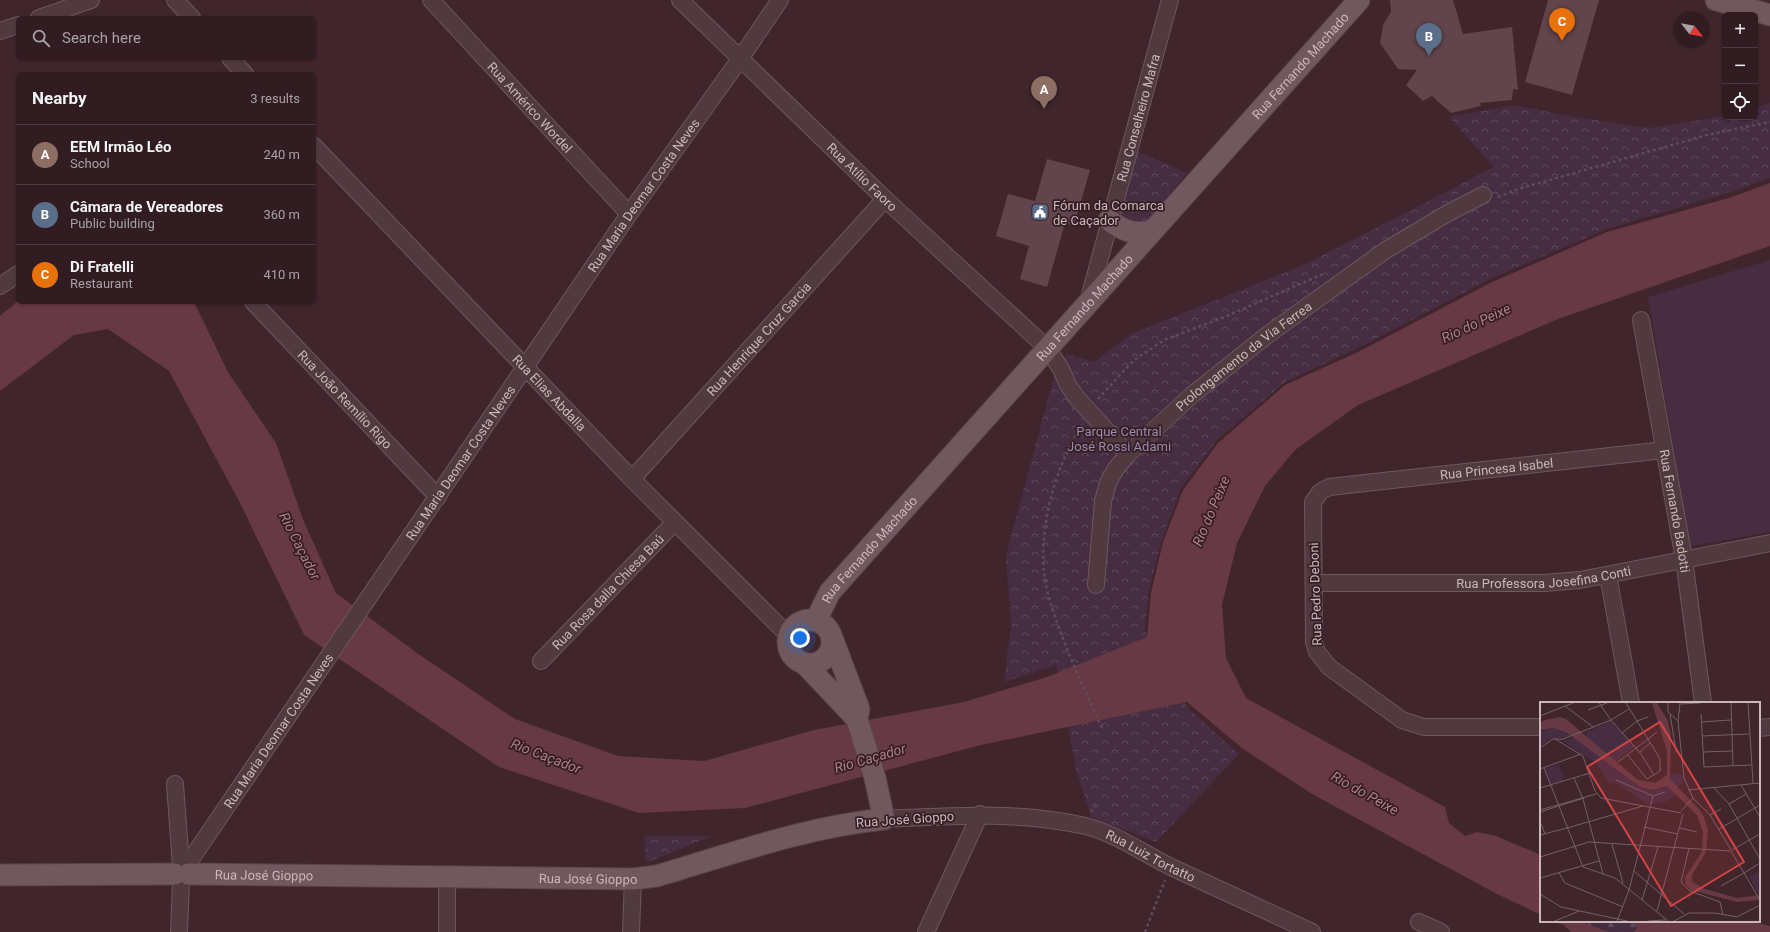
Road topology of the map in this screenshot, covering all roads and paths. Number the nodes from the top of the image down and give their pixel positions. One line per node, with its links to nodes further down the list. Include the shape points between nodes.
1 (91, 0): 10 (street)
2 (175, 0): 11 (street)
3 (431, 0): 20 (street, Rua Américo Wordel)
4 (680, 0): 14 (street, Rua Atílio Faoro)
5 (780, 0): 14 (street, Rua Maria Deomar Costa Neves)
6 (1170, 0): 21 (street, Rua Conselheiro Mafra)
7 (1359, 0): 22 (main road, Rua Fernando Machado)
8 (1716, 0): 9 (main road)
9 (1770, 15)
10 (45, 16)
11 (190, 16)
12 (16, 26): 13 (street)
13 (0, 31)
14 (740, 59): 19 (street, Rua Atílio Faoro); 20 (street, Rua Maria Deomar Costa Neves)
15 (232, 60): 16 (street)
16 (244, 72)
17 (316, 148): 29 (street, Rua Elias Abdalla)
18 (1483, 195): 31 (street, Prolongamento da Via Ferrea, via 1386,250 1266,336 1192,395)
19 (885, 199): 28 (street, Rua Atílio Faoro); 32 (street, Rua Henrique Cruz Garcia)
20 (629, 214): 29 (street, Rua Maria Deomar Costa Neves)
21 (1109, 220): 22 (main road, via 1128,232 1140,234); 26 (street, Rua Conselheiro Mafra)
22 (1151, 231): 26 (main road, Rua Fernando Machado)
23 (16, 275): 24 (street)
24 (0, 286)
25 (255, 304): 34 (street, Rua João Remílio Rigo)
26 (1087, 306): 28 (main road, Rua Fernando Machado)
27 (1641, 320): 30 (street, Rua Fernando Badotti)
28 (1048, 349): 31 (street, Rua Atílio Faoro, via 1077,398); 41 (main road, Rua Fernando Machado, via 830,592)
29 (526, 367): 32 (street, Rua Elias Abdalla); 34 (street, Rua Maria Deomar Costa Neves)
30 (1664, 450): 33 (street, Rua Princesa Isabel); 37 (street, Rua Fernando Badotti)
31 (1128, 454): 40 (street, Prolongamento da Via Ferrea, via 1115,470 1103,500)
32 (632, 479): 35 (street, Rua Elias Abdalla)
33 (1329, 487): 39 (street, Rua Pedro Deboni, via 1320,492 1313,502)
34 (438, 497): 58 (street, Rua Maria Deomar Costa Neves)
35 (674, 523): 43 (street, Rua Elias Abdalla); 45 (street, Rua Rosa dalla Chiesa Baú)
36 (1770, 543): 37 (street, Rua Professora Josefina Conti)
37 (1684, 559): 38 (street, Rua Professora Josefina Conti); 48 (street, Rua Fernando Badotti)
38 (1608, 575): 39 (street, Rua Professora Josefina Conti, via 1544,583); 47 (street)
39 (1314, 583): 50 (street, Rua Pedro Deboni, via 1314,642 1318,652 1329,667 1402,720 1424,727)
40 (1096, 585)
41 (816, 620): 42 (main road); 43 (main road, via 796,624)
42 (832, 635): 46 (main road, via 831,649 823,659 810,664); 49 (main road, via 858,709)
43 (789, 636): 46 (main road, via 788,643 793,655)
44 (1070, 655): 53 (path)
45 (541, 661)
46 (804, 663): 49 (main road)
47 (1632, 702)
48 (1703, 702)
49 (858, 721): 56 (main road)
50 (1540, 727)
51 (1770, 727): 52 (street)
52 (1760, 728)
53 (1103, 730)
54 (175, 784): 58 (street)
55 (980, 814): 56 (street, Rua José Gioppo); 57 (street, Rua Luiz Tortatto, via 1040,818 1082,825 1118,837); 66 (street)
56 (884, 819): 61 (main road, Rua José Gioppo, via 858,821 797,835 657,876)
57 (1170, 866): 67 (path); 68 (street, Rua Luiz Tortatto)
58 (182, 873): 59 (main road, Rua José Gioppo); 60 (main road, Rua José Gioppo); 63 (street)
59 (0, 875)
60 (447, 877): 61 (main road, Rua José Gioppo); 64 (street)
61 (633, 879): 65 (street)
62 (1419, 922): 69 (street)
63 (179, 932)
64 (447, 932)
65 (631, 932)
66 (926, 932)
67 (1145, 932)
68 (1312, 932)
69 (1441, 932)

